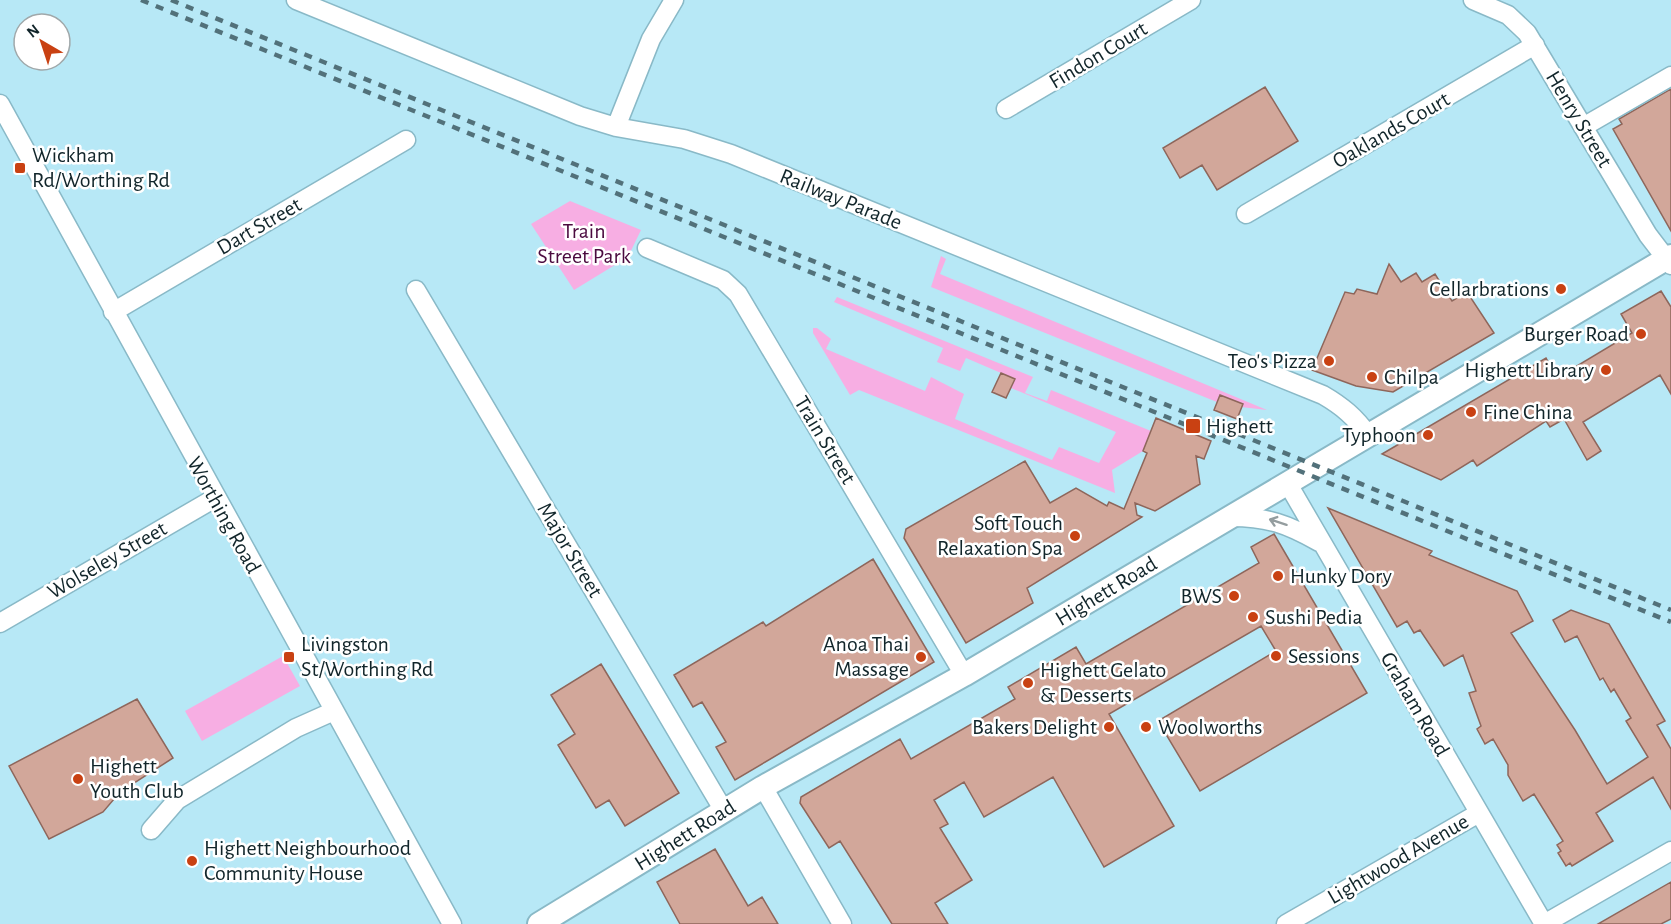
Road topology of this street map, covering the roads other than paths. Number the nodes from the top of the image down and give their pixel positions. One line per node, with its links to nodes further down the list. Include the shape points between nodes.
1 (296, 0): 5 (street, Railway Parade)
2 (674, 0): 10 (street, via 651,39)
3 (1191, 0): 9 (street, Findon Court)
4 (1473, 0): 6 (street, Henry Street, via 1514,19)
5 (319, 4): 10 (street, Railway Parade, via 580,116)
6 (1535, 45): 11 (street, Henry Street); 13 (street, Oaklands Court)
7 (1671, 76): 11 (street)
8 (0, 104): 17 (street, Worthing Road)
9 (1006, 109)
10 (616, 127): 18 (street, Railway Parade, via 702,144 1323,395 1342,406)
11 (1583, 127): 15 (street, Henry Street, via 1648,236)
12 (406, 140): 17 (street, Dart Street)
13 (1246, 214)
14 (647, 248): 24 (street, Train Street, via 723,280 738,294)
15 (1669, 260): 18 (street, Highett Road)
16 (416, 290): 27 (street, Major Street)
17 (113, 312): 20 (street, Worthing Road)
18 (1368, 435): 19 (street, Highett Road)
19 (1288, 484): 21 (street, Highett Road); 22 (street, Graham Road)
20 (215, 498): 23 (street, Wolseley Street); 25 (street, Worthing Road)
21 (1231, 517): 22 (street, one-way to 21, via 1280,522); 24 (street, Highett Road)
22 (1321, 543): 28 (street, Graham Road)
23 (0, 623)
24 (964, 675): 26 (street, Highett Road)
25 (334, 711): 29 (street, via 296,728 177,800); 31 (street, Worthing Road)
26 (764, 787): 27 (street, Highett Road); 33 (street)
27 (724, 811): 32 (street, Highett Road)
28 (1479, 813): 34 (street, Lightwood Avenue); 35 (street, Graham Road)
29 (151, 830)
30 (1671, 851): 35 (street)
31 (452, 924)
32 (539, 924)
33 (842, 924)
34 (1286, 924)
35 (1544, 924)

